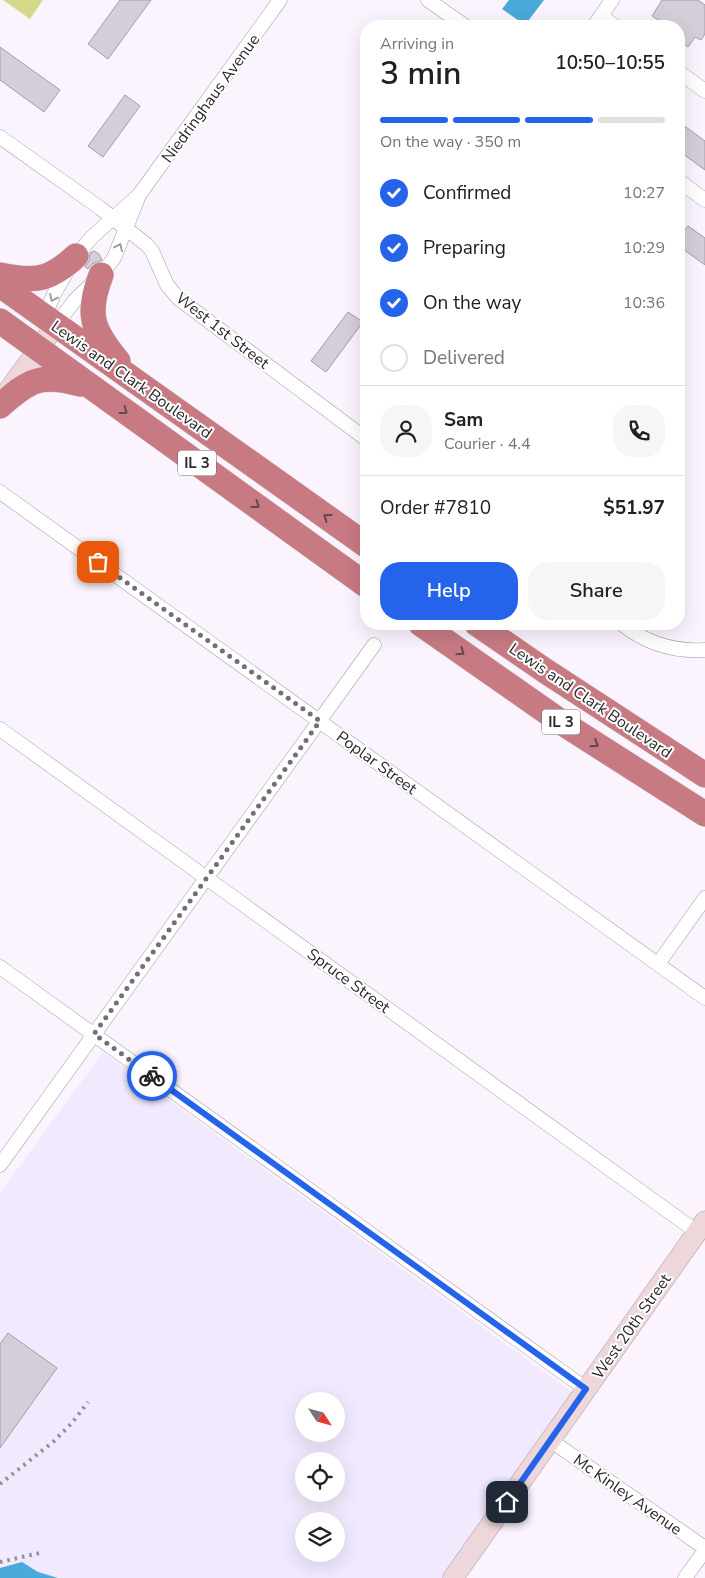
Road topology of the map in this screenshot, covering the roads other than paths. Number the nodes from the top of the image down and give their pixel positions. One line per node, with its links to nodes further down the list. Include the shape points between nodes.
1 (280, 0): 10 (street, Niedringhaus Avenue)
2 (428, 0): 4 (street)
3 (612, 0): 5 (street)
4 (456, 20)
5 (598, 20)
6 (685, 76): 7 (street)
7 (705, 91)
8 (0, 137): 12 (street, West 1st Street)
9 (685, 185): 11 (street)
10 (139, 195): 12 (street, Niedringhaus Avenue); 13 (street, Niedringhaus Avenue)
11 (705, 200)
12 (114, 219): 13 (street, West 1st Street); 14 (street, Niedringhaus Avenue)
13 (127, 228): 16 (street, Niedringhaus Avenue, one-way to 13, via 114,258); 26 (street, West 1st Street, via 152,250 167,285 179,300)
14 (76, 256): 15 (highway, via 60,270 40,278); 18 (street, Niedringhaus Avenue, one-way to 18, via 54,294)
15 (0, 275)
16 (101, 275): 18 (street, Niedringhaus Avenue); 22 (highway, via 93,302 95,329)
17 (0, 285): 18 (highway, IL 3)
18 (50, 321): 20 (street, Niedringhaus Avenue); 22 (highway, Lewis and Clark Boulevard / IL 3)
19 (0, 322): 20 (highway, IL 3)
20 (33, 345): 21 (street, Niedringhaus Avenue); 23 (highway, Lewis and Clark Boulevard / IL 3); 24 (street, Niedringhaus Avenue)
21 (0, 379)
22 (134, 380): 28 (highway, Lewis and Clark Boulevard / IL 3, one-way to 22)
23 (90, 387): 25 (highway, via 46,378 21,388); 29 (highway, Lewis and Clark Boulevard / IL 3, one-way to 29)
24 (0, 401)
25 (0, 406)
26 (360, 435)
27 (0, 492): 35 (street, Poplar Street)
28 (360, 541)
29 (360, 581)
30 (430, 630): 38 (highway, Lewis and Clark Boulevard / IL 3, one-way to 38, via 564,724)
31 (486, 630): 37 (highway, Lewis and Clark Boulevard / IL 3)
32 (630, 630): 34 (street, via 673,649)
33 (374, 645): 35 (street)
34 (705, 650)
35 (320, 721): 39 (street); 41 (street, Poplar Street)
36 (0, 729): 39 (street, Spruce Street)
37 (705, 775)
38 (705, 814)
39 (207, 878): 44 (street); 46 (street, Spruce Street)
40 (705, 898): 41 (street)
41 (658, 964): 43 (street, Poplar Street)
42 (0, 967): 44 (street)
43 (705, 998)
44 (94, 1034): 45 (street); 47 (street)
45 (0, 1165)
46 (701, 1226): 47 (street, West 20th Street)
47 (586, 1389): 48 (street, West 20th Street)
48 (550, 1440): 49 (street, Mc Kinley Avenue); 50 (street, West 20th Street)
49 (705, 1549): 51 (street)
50 (453, 1578)
51 (686, 1578)

